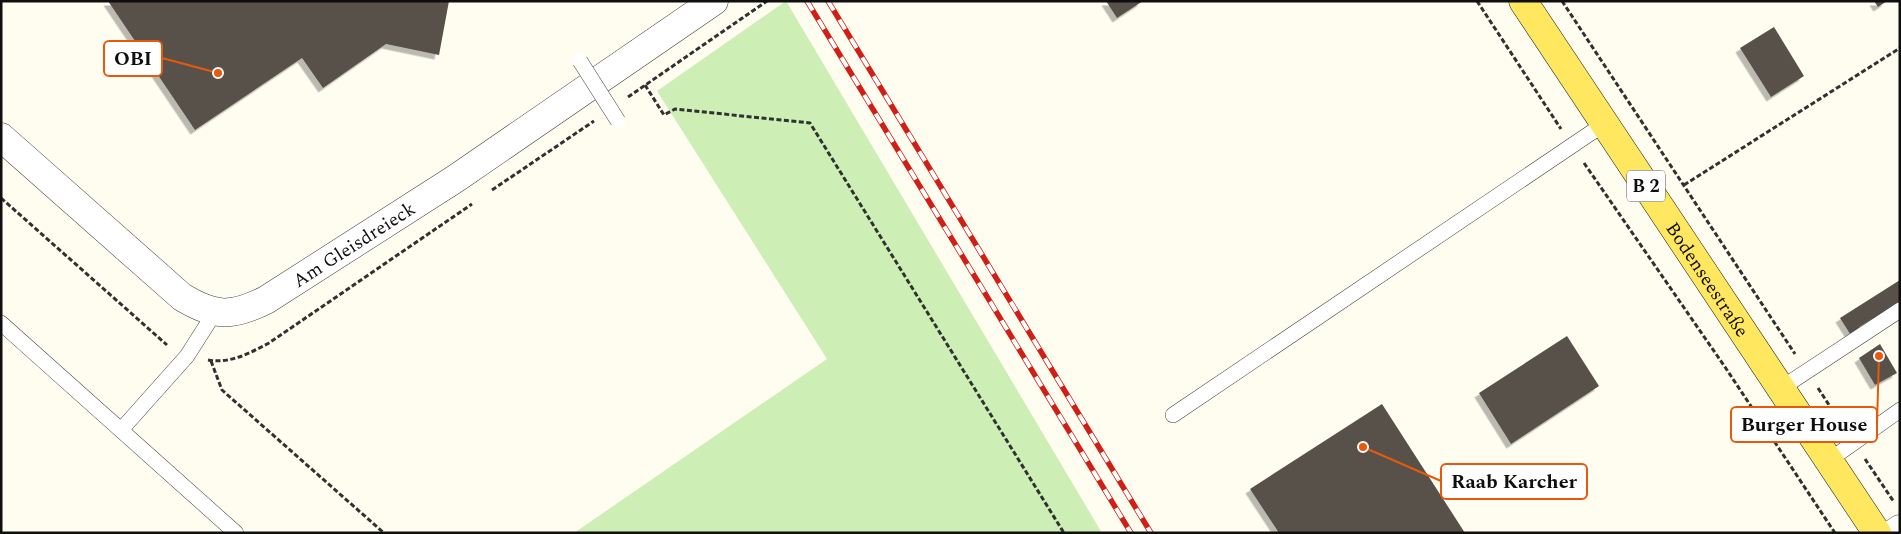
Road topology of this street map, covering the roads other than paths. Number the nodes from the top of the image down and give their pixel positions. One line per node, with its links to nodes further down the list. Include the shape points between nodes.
1 (714, 1): 8 (street, Am Gleisdreieck, via 455,179 280,292 251,308)
2 (1522, 1): 5 (main road, Bodenseestraße / B 2)
3 (580, 61): 4 (lane, bridge)
4 (618, 121)
5 (1604, 124): 10 (main road, Bodenseestraße / B 2); 12 (lane)
6 (1, 137): 8 (street, Am Gleisdreieck, via 168,286 197,306)
7 (1900, 310): 10 (lane)
8 (215, 312): 13 (lane, via 187,356)
9 (1, 323): 13 (lane)
10 (1780, 389): 14 (main road, Bodenseestraße / B 2)
11 (1900, 410): 14 (lane)
12 (1173, 415)
13 (121, 430): 16 (lane)
14 (1828, 461): 17 (main road, Bodenseestraße / B 2)
15 (1897, 516): 18 (street)
16 (236, 533)
17 (1877, 533)
18 (1894, 533)

